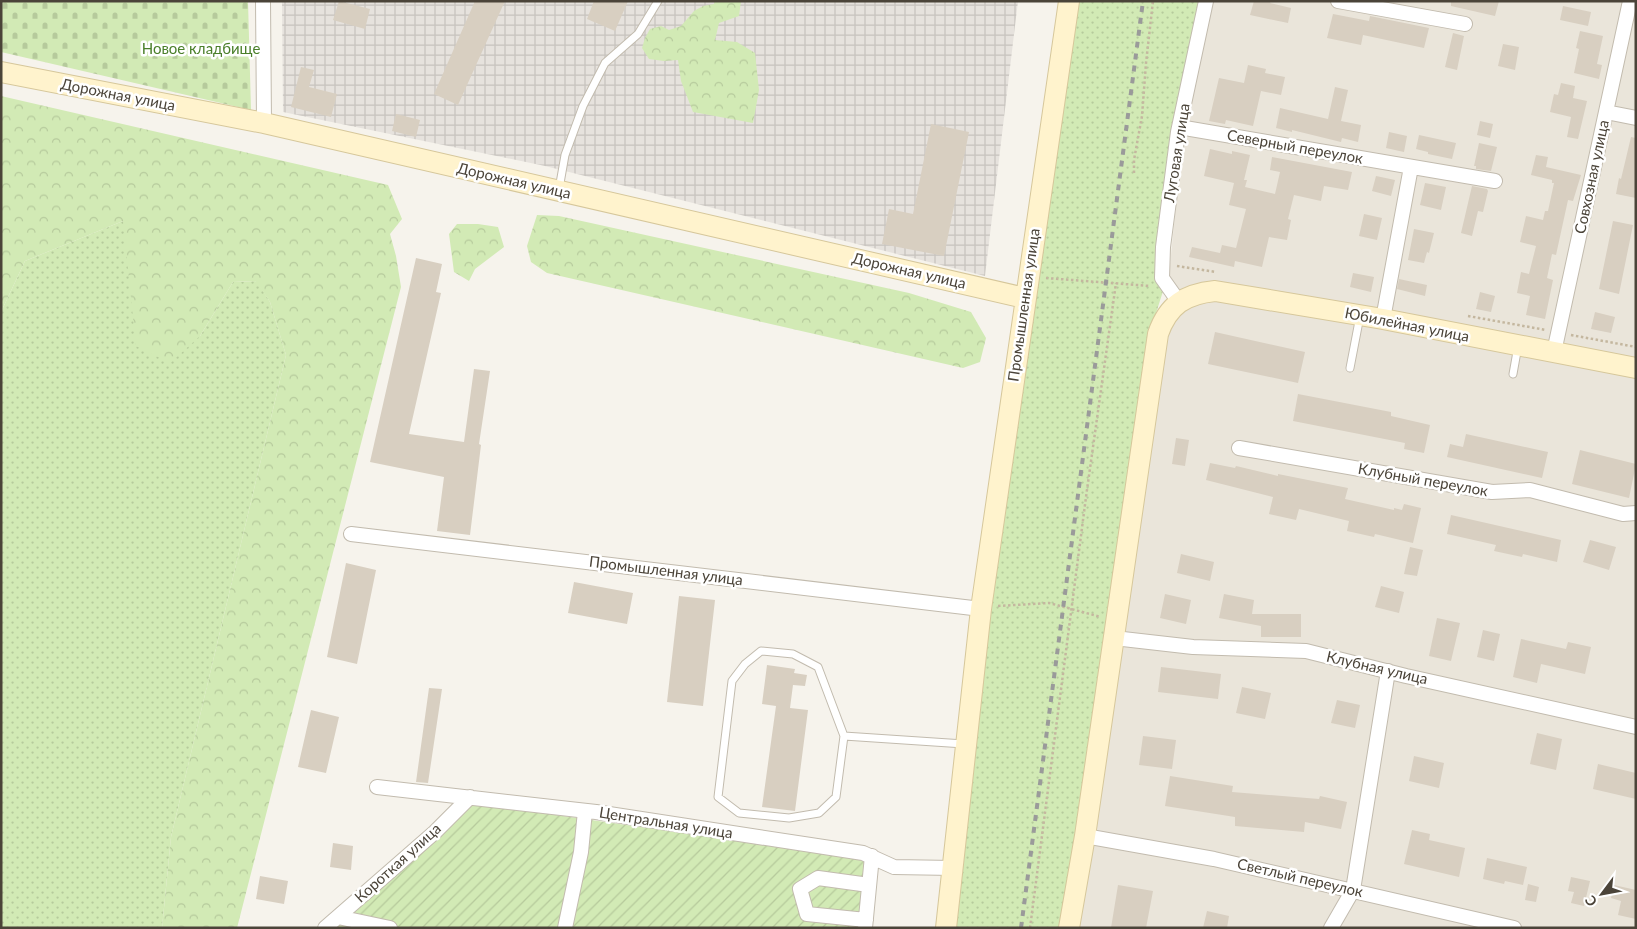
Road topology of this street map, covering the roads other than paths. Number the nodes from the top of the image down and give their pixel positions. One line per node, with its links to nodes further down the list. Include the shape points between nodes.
1 (263, 1): 11 (street)
2 (658, 1): 15 (lane, via 638,34 605,63 583,106 565,155)
3 (1069, 1): 16 (street, Промышленная улица)
4 (1206, 1): 12 (street, Луговая улица)
5 (1338, 1): 7 (street)
6 (1630, 1): 9 (street, Совхозная улица)
7 (1465, 24)
8 (1, 72): 11 (street, Дорожная улица)
9 (1606, 112): 10 (street); 21 (street, Совхозная улица)
10 (1636, 118)
11 (264, 123): 15 (street, Дорожная улица)
12 (1179, 126): 13 (street, Северный переулок); 17 (street, Луговая улица, via 1162,278)
13 (1411, 166): 14 (street, Северный переулок); 19 (street)
14 (1495, 181)
15 (558, 191): 16 (street, Дорожная улица)
16 (1025, 298): 28 (street, Промышленная улица)
17 (1179, 302): 18 (street, Юбилейная улица, via 1198,293 1215,291); 29 (street, via 1162,322 1158,334)
18 (1360, 315): 19 (street, Юбилейная улица); 22 (lane)
19 (1383, 320): 20 (street, Юбилейная улица)
20 (1518, 346): 21 (street, Юбилейная улица); 24 (lane)
21 (1554, 352): 23 (street, Юбилейная улица)
22 (1350, 368)
23 (1636, 368)
24 (1513, 374)
25 (1239, 448): 26 (street, Клубный переулок, via 1492,492 1530,490 1623,514)
26 (1636, 513)
27 (351, 534): 28 (street, Промышленная улица)
28 (981, 608): 33 (street, Промышленная улица)
29 (1115, 630): 30 (street, Клубная улица, via 1193,647 1306,651); 37 (street)
30 (1388, 671): 31 (street, Клубная улица); 41 (street)
31 (1636, 727)
32 (844, 736): 32 (lane, via 836,797 819,813 789,818 739,813 718,797 732,681 745,664 762,651 793,654 818,667); 33 (lane)
33 (966, 744): 39 (street, Промышленная улица)
34 (377, 787): 35 (street, Центральная улица)
35 (470, 797): 36 (street, Центральная улица); 42 (street, Короткая улица)
36 (585, 811): 38 (street, Центральная улица); 47 (street, via 581,852)
37 (1085, 836): 41 (street, Светлый переулок, via 1214,858); 49 (street)
38 (872, 856): 39 (street, Центральная улица, via 894,867); 40 (street)
39 (953, 868): 48 (street, Промышленная улица)
40 (869, 885): 43 (street); 43 (street, via 818,878 800,889 806,914)
41 (1353, 890): 44 (street, Светлый переулок); 50 (street)
42 (338, 917): 45 (street, Короткая улица); 46 (street)
43 (866, 924)
44 (1505, 927)
45 (325, 928)
46 (390, 928)
47 (564, 928)
48 (946, 928)
49 (1069, 928)
50 (1330, 928)

